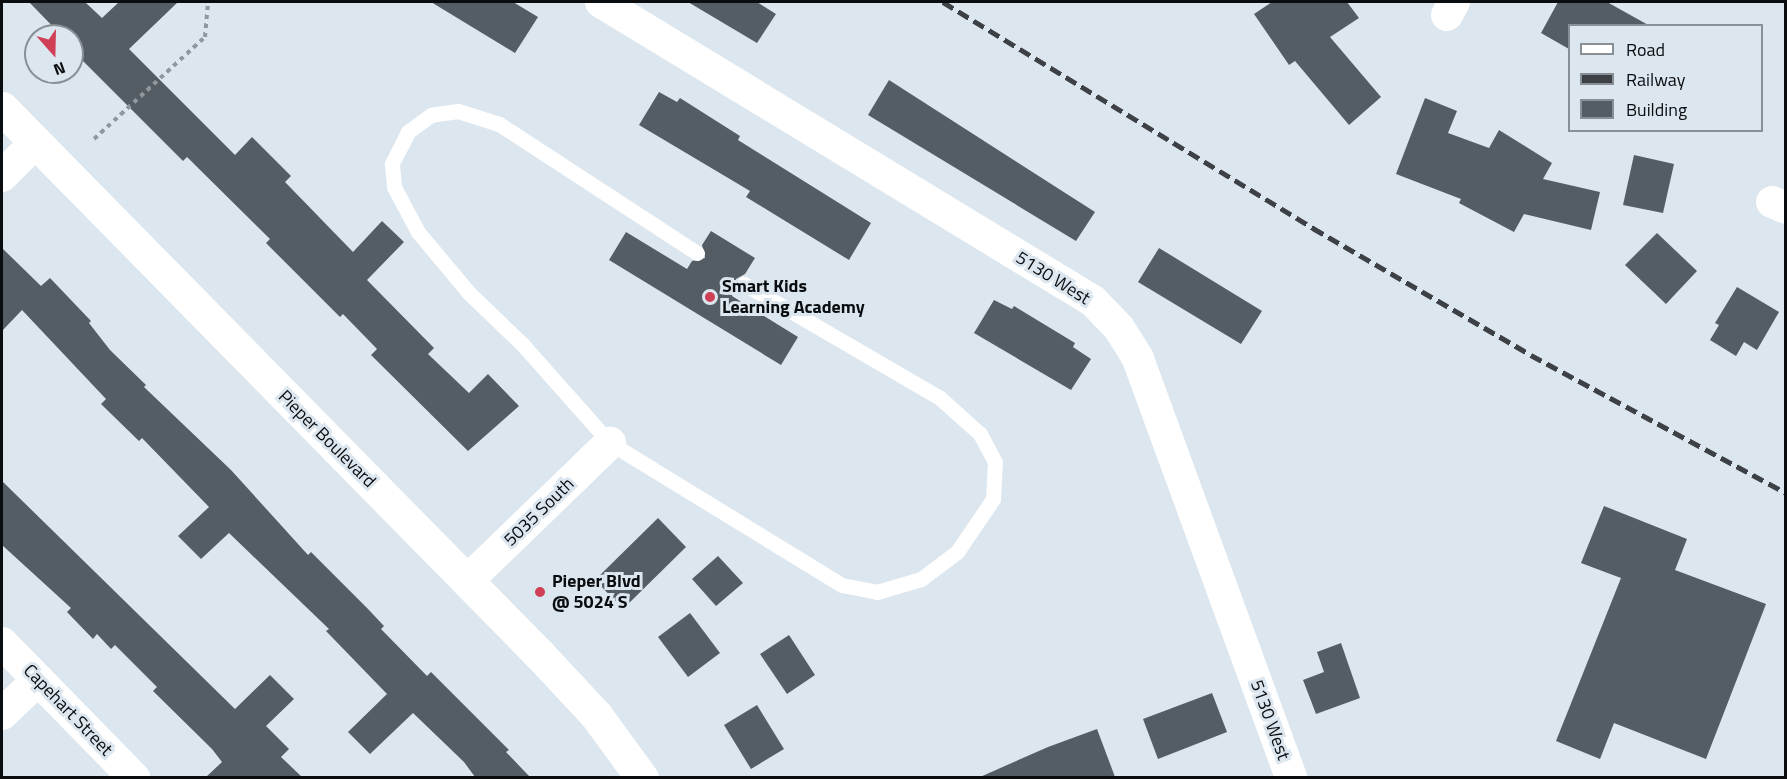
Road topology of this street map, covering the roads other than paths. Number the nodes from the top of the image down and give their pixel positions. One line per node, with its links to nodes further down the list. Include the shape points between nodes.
1 (601, 2): 14 (street, 5130 West, via 1093,302 1119,328 1138,359)
2 (2, 108): 3 (street, Pieper Boulevard)
3 (36, 142): 4 (street); 8 (street, Pieper Boulevard)
4 (2, 176)
5 (697, 253): 7 (lane, via 499,124 458,111 431,115 408,132 392,164 394,187 418,232 469,293 523,345)
6 (744, 284): 7 (lane, via 940,398 980,434 995,462 993,499 957,552 921,579 877,592 842,585)
7 (610, 443): 8 (street, 5035 South)
8 (467, 581): 13 (street, Pieper Boulevard, via 596,715)
9 (2, 643): 10 (street, Capehart Street)
10 (38, 680): 11 (street); 12 (street, Capehart Street)
11 (2, 714)
12 (134, 777)
13 (642, 777)
14 (1291, 777)

